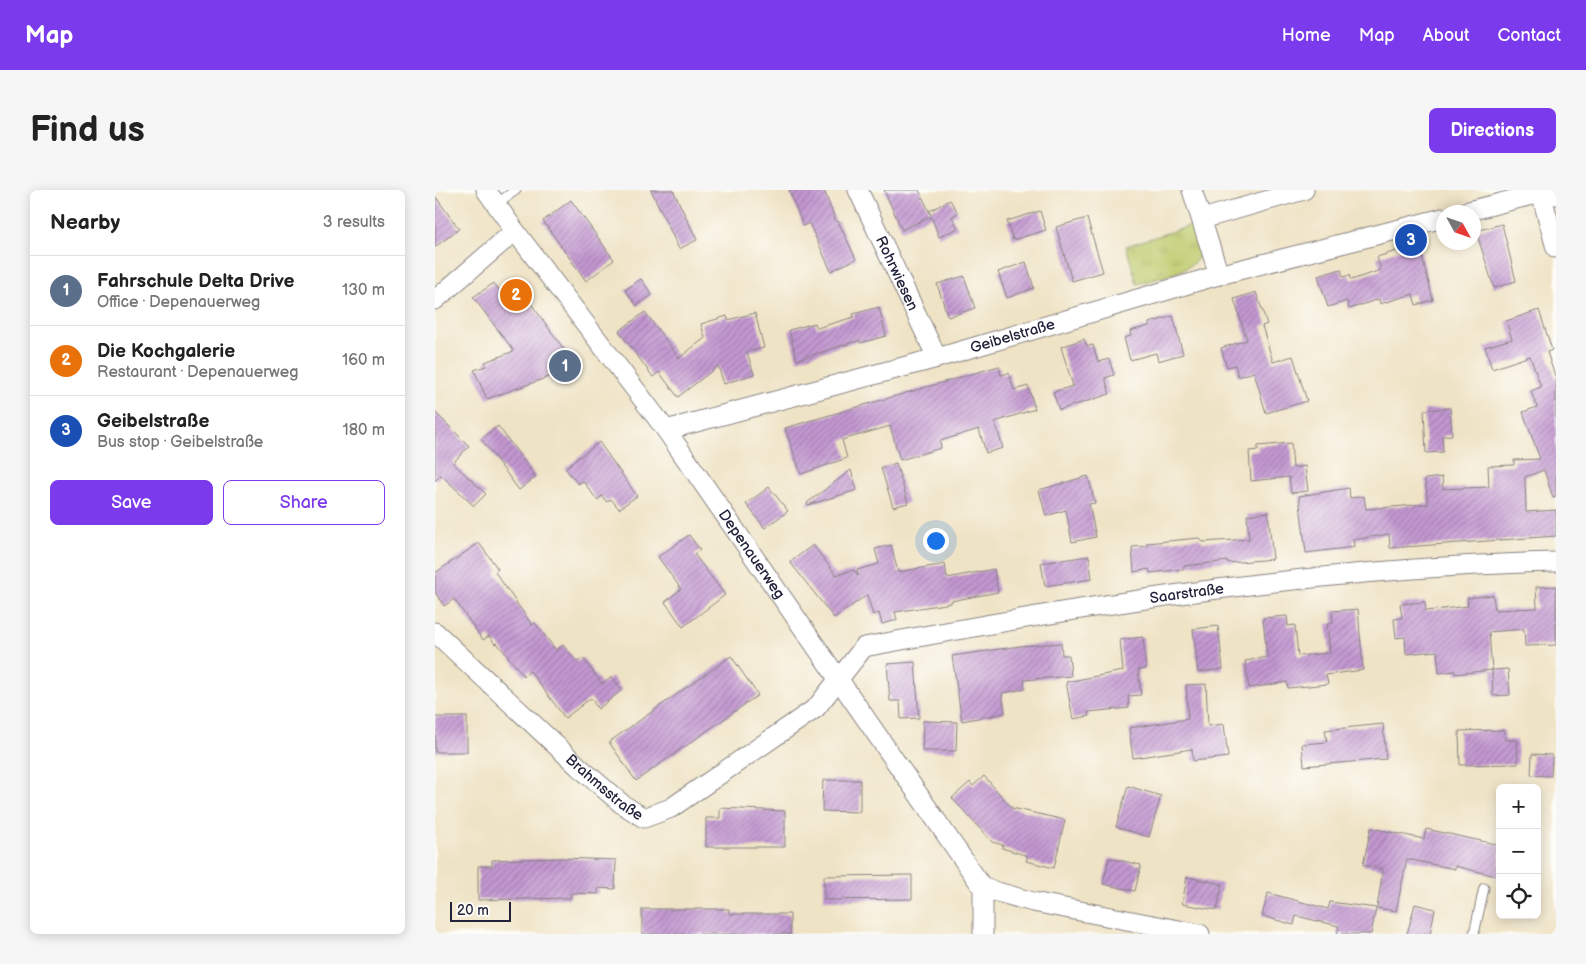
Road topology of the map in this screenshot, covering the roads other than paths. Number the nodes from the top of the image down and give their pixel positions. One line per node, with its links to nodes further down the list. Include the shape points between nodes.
1 (516, 190): 6 (lane)
2 (858, 190): 14 (street, Rohrwiesen)
3 (1192, 190): 8 (street)
4 (1304, 190): 8 (street)
5 (1545, 193): 7 (street); 11 (street)
6 (491, 197): 10 (street, Depenauerweg)
7 (1481, 208)
8 (1202, 219): 12 (street)
9 (1436, 220): 12 (street, Geibelstraße)
10 (515, 231): 13 (street); 15 (street, Depenauerweg)
11 (1556, 248)
12 (1219, 274): 14 (street, Geibelstraße)
13 (435, 300)
14 (937, 358): 15 (street, Geibelstraße)
15 (666, 430): 18 (street, Depenauerweg)
16 (1556, 562): 18 (street, Saarstraße, via 1316,578 1013,619 864,647)
17 (435, 632): 18 (street, Brahmsstraße, via 579,767 622,804 644,818 671,808 816,708)
18 (838, 680): 19 (street, Depenauerweg)
19 (983, 888): 21 (street); 22 (street, via 1033,902)
20 (1484, 888): 23 (lane)
21 (983, 934)
22 (1200, 934)
23 (1474, 934)

